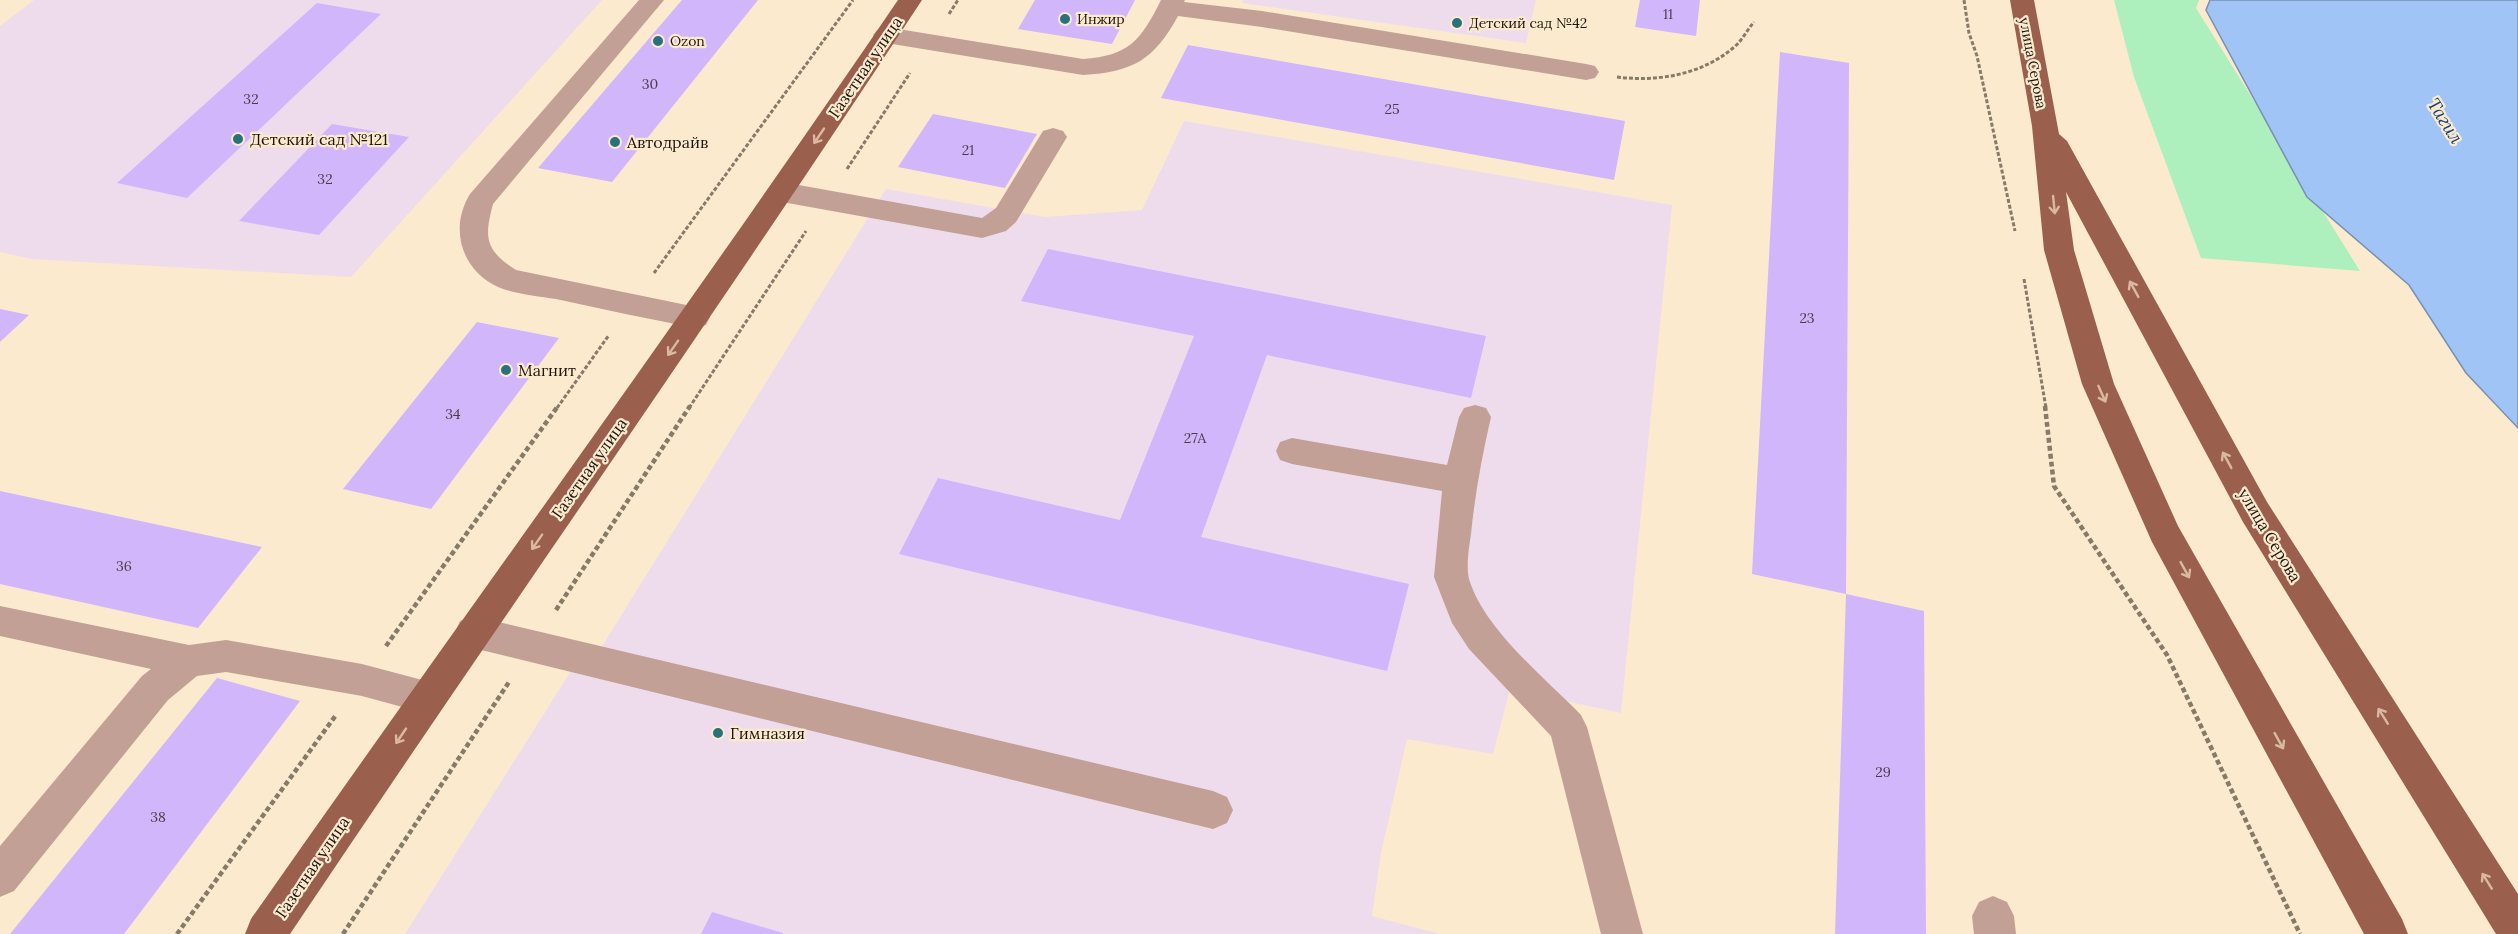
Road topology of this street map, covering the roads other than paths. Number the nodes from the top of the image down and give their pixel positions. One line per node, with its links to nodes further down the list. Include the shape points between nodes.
1 (652, 0): 10 (lane, via 480,201 473,226 476,251 485,265 508,279)
2 (910, 0): 5 (main road, Газетная улица)
3 (2022, 0): 7 (main road, улица Серова)
4 (1172, 4): 5 (lane, via 1146,47 1125,61 1100,67); 6 (lane)
5 (886, 35): 9 (main road, Газетная улица, one-way to 9)
6 (1586, 72)
7 (2045, 126): 20 (main road, улица Серова, one-way to 7, via 2255,512); 23 (main road, улица Серова, one-way to 23, via 2059,250 2098,384 2164,532)
8 (1053, 137): 9 (lane, via 1006,215 996,224 982,228)
9 (782, 192): 10 (main road, Газетная улица)
10 (695, 317): 15 (main road, Газетная улица, one-way to 15)
11 (1475, 417): 13 (lane)
12 (1292, 451): 13 (lane)
13 (1460, 481): 22 (lane, via 1451,577 1465,612 1482,638 1568,728)
14 (0, 621): 16 (lane)
15 (473, 632): 17 (main road, Газетная улица); 18 (lane)
16 (189, 661): 17 (lane, via 226,656 362,680); 19 (lane, via 155,688)
17 (428, 697): 21 (main road, Газетная улица, one-way to 21)
18 (1213, 810)
19 (0, 877)
20 (2518, 931)
21 (266, 934)
22 (1622, 934)
23 (2387, 934)

